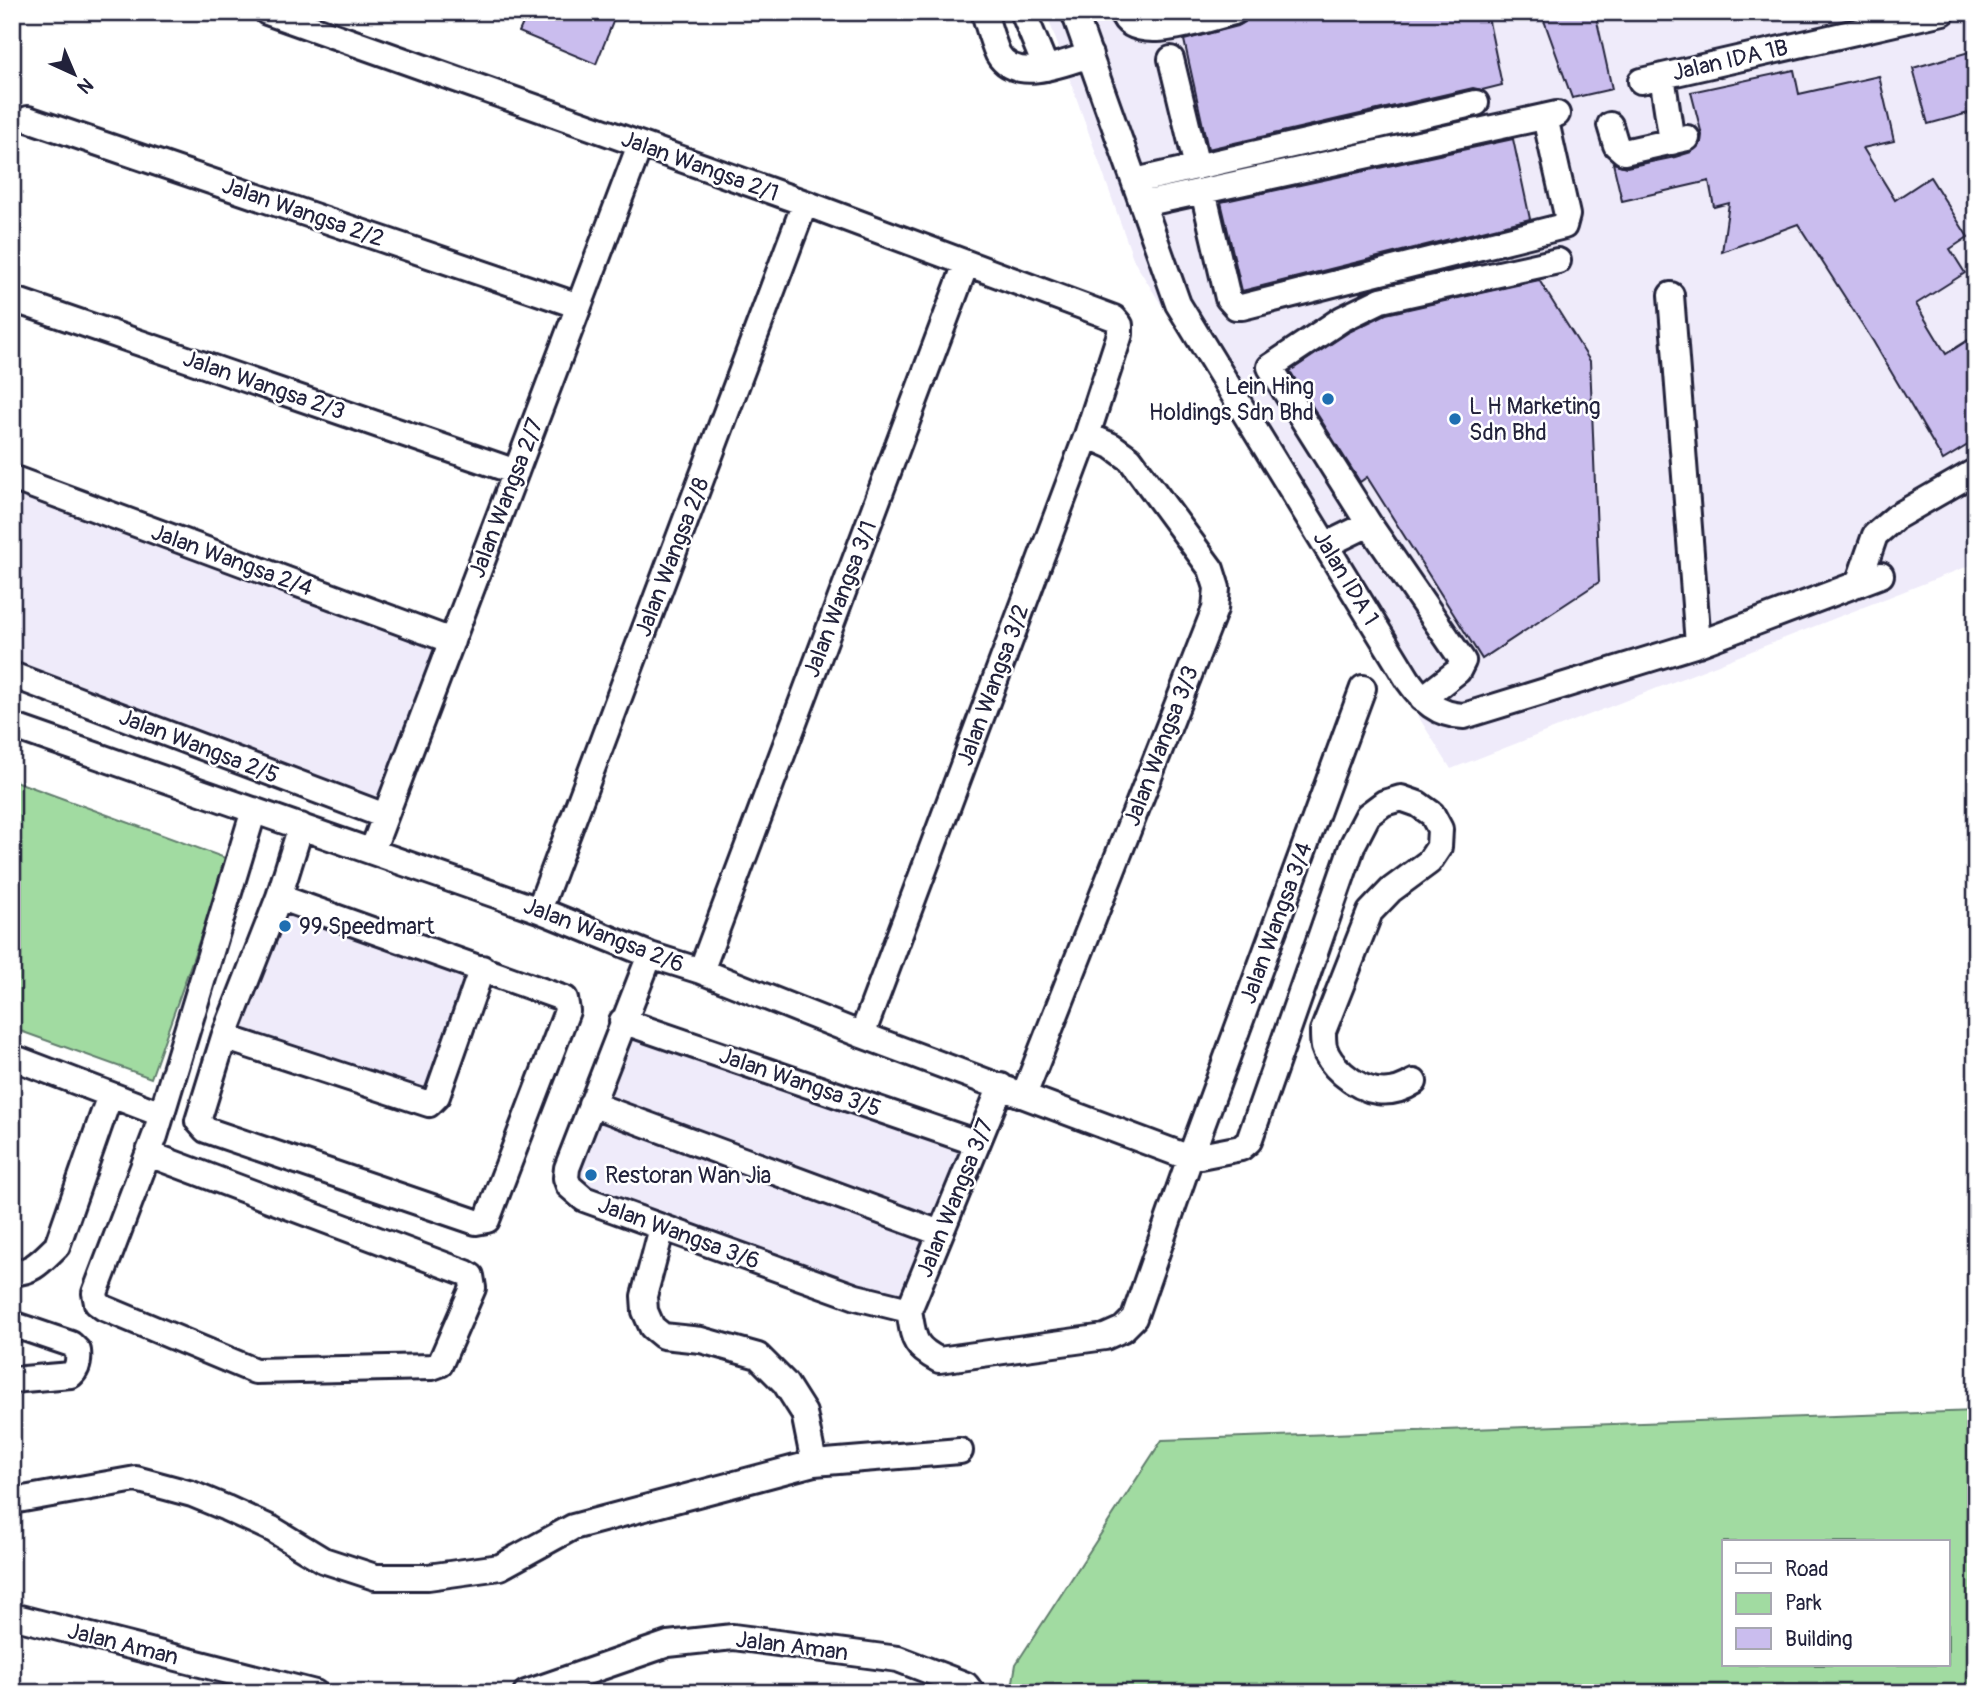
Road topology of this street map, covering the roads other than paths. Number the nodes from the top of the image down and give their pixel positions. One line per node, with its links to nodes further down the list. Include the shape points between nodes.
1 (267, 12): 14 (street, Jalan Wangsa 2/1)
2 (984, 12): 10 (street, via 999,55 1011,66)
3 (1023, 12): 10 (street)
4 (1074, 12): 8 (street, Jalan IDA 1)
5 (1122, 12): 6 (street, via 1138,29 1156,30)
6 (1234, 12)
7 (1943, 12): 13 (street, Jalan IDA 1B, via 1651,79 1679,140 1624,152 1616,145)
8 (1090, 55): 10 (street); 16 (street, Jalan IDA 1)
9 (1171, 59): 15 (street)
10 (1046, 68)
11 (1476, 103): 15 (street)
12 (27, 119): 23 (street, Jalan Wangsa 2/2)
13 (1610, 125)
14 (640, 145): 17 (street, Jalan Wangsa 2/1); 23 (street, Jalan Wangsa 2/7)
15 (1200, 179): 15 (street, via 1551,115 1567,215 1564,226 1242,307 1228,298); 16 (street); 18 (street)
16 (1135, 180): 18 (street, Jalan IDA 1)
17 (806, 203): 20 (street, Jalan Wangsa 2/1); 42 (street, Jalan Wangsa 2/8)
18 (1143, 204): 30 (street, Jalan IDA 1, via 1178,304)
19 (1558, 261): 29 (street, via 1381,300 1263,357)
20 (966, 264): 24 (street, Jalan Wangsa 2/1, via 1114,318); 45 (street, Jalan Wangsa 3/1)
21 (1671, 295): 32 (street)
22 (12, 299): 26 (street, Jalan Wangsa 2/3)
23 (579, 306): 26 (street, Jalan Wangsa 2/7)
24 (1120, 334): 25 (street, Jalan Wangsa 3/2)
25 (1087, 435): 47 (street, Jalan Wangsa 3/2); 51 (street, Jalan Wangsa 3/3, via 1130,459 1211,569 1217,588 1214,609)
26 (516, 471): 31 (street, Jalan Wangsa 2/7)
27 (1976, 471): 32 (street, Jalan IDA 1, via 1896,517 1875,535 1870,580)
28 (12, 478): 31 (street, Jalan Wangsa 2/4)
29 (1369, 524): 30 (street); 35 (street, via 1463,661 1458,671)
30 (1326, 545): 35 (street, Jalan IDA 1)
31 (452, 641): 38 (street, Jalan Wangsa 2/7)
32 (1698, 644): 35 (street, Jalan IDA 1, via 1464,716 1450,715)
33 (12, 675): 38 (street, Jalan Wangsa 2/5)
34 (1363, 688): 57 (street, Jalan Wangsa 3/4)
35 (1422, 699)
36 (12, 726): 37 (street, Jalan Wangsa 2/6)
37 (254, 810): 39 (street, Jalan Wangsa 2/6); 54 (street)
38 (385, 816): 40 (street, Jalan Wangsa 2/7)
39 (301, 826): 40 (street, Jalan Wangsa 2/6); 41 (street)
40 (372, 851): 42 (street, Jalan Wangsa 2/6)
41 (279, 897): 44 (street); 48 (street)
42 (539, 910): 43 (street, Jalan Wangsa 2/6)
43 (650, 955): 45 (street, Jalan Wangsa 2/6); 46 (street, Jalan Wangsa 3/6)
44 (482, 968): 48 (street, via 437,1096 429,1104); 48 (street, via 560,996 567,1005 491,1215 482,1223 201,1126 198,1115)
45 (701, 971): 47 (street, Jalan Wangsa 2/6)
46 (622, 1021): 53 (street, Jalan Wangsa 3/6); 55 (street, Jalan Wangsa 3/5)
47 (862, 1035): 51 (street, Jalan Wangsa 2/6)
48 (224, 1037)
49 (12, 1057): 52 (street)
50 (1414, 1082): 57 (street, via 1390,1092 1360,1086 1334,1065 1324,1049 1323,1031 1370,912 1429,862 1439,847 1440,829 1432,814 1401,798 1368,815 1353,844 1249,1141 1241,1148)
51 (1013, 1090): 55 (street, Jalan Wangsa 3/7); 57 (street, Jalan Wangsa 2/6)
52 (110, 1095): 54 (street); 60 (street, via 57,1246 39,1264 21,1273)
53 (591, 1104): 58 (street, Jalan Wangsa 3/6, via 567,1168 569,1186 584,1199); 59 (street)
54 (161, 1114): 56 (street)
55 (977, 1143): 59 (street, Jalan Wangsa 3/7)
56 (149, 1154): 56 (street, via 466,1273 473,1288 440,1364 255,1371 103,1308 95,1293)
57 (1190, 1158): 61 (street, Jalan Wangsa 3/4, via 1143,1297 1123,1329 1088,1340 939,1360 922,1351 914,1338)
58 (662, 1228): 61 (street, Jalan Wangsa 3/6, via 856,1297); 65 (street, via 644,1296 652,1327 663,1336 701,1340 758,1356 785,1383 804,1413)
59 (940, 1233): 61 (street, Jalan Wangsa 3/7)
60 (12, 1272)
61 (909, 1310)
62 (12, 1324): 63 (street, via 71,1344 78,1351 71,1375)
63 (12, 1380)
64 (960, 1451): 65 (street)
65 (814, 1463): 66 (street, via 573,1527 500,1567 428,1577 375,1577 323,1560 226,1507 136,1479)
66 (12, 1501)
67 (12, 1616): 68 (street, Jalan Aman)
68 (315, 1693)
69 (526, 1693): 70 (street, Jalan Aman, via 668,1644 733,1637 898,1659 965,1685)
70 (972, 1693)

